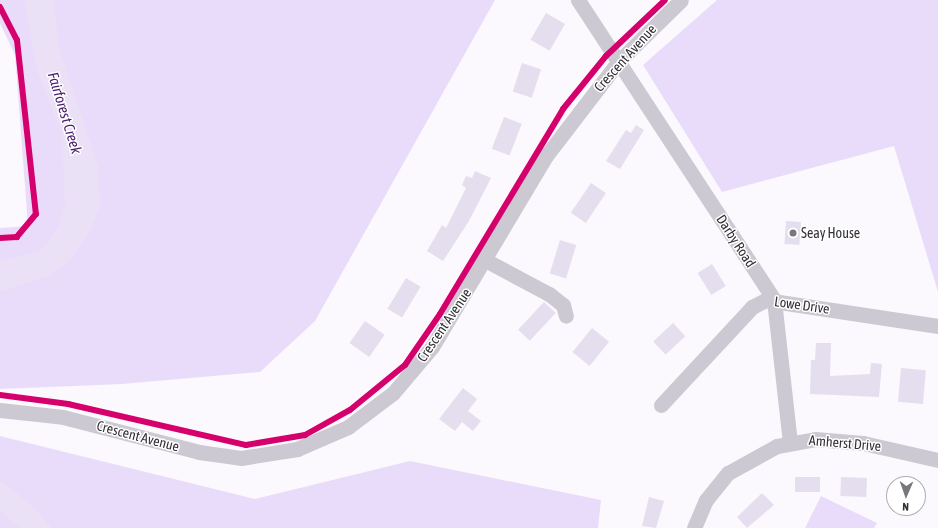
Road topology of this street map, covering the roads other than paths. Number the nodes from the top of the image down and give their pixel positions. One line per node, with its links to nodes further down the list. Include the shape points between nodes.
1 (578, 0): 3 (street, Darby Road)
2 (681, 0): 3 (street, Crescent Avenue)
3 (618, 62): 4 (street, Crescent Avenue, via 546,156); 5 (street, Darby Road)
4 (485, 260): 6 (street, via 549,294 563,305); 9 (street, Crescent Avenue, via 450,321 393,393 348,427 297,449 255,457 226,457 63,417)
5 (774, 300): 7 (street, Lowe Drive); 8 (street, Lowe Drive, via 752,307); 10 (street, Darby Road)
6 (566, 316)
7 (938, 326)
8 (661, 405)
9 (0, 410)
10 (790, 443): 11 (street, Amherst Drive, via 814,439 863,443); 12 (street, Amherst Drive, via 754,456 728,473 706,500)
11 (938, 460)
12 (694, 528)

